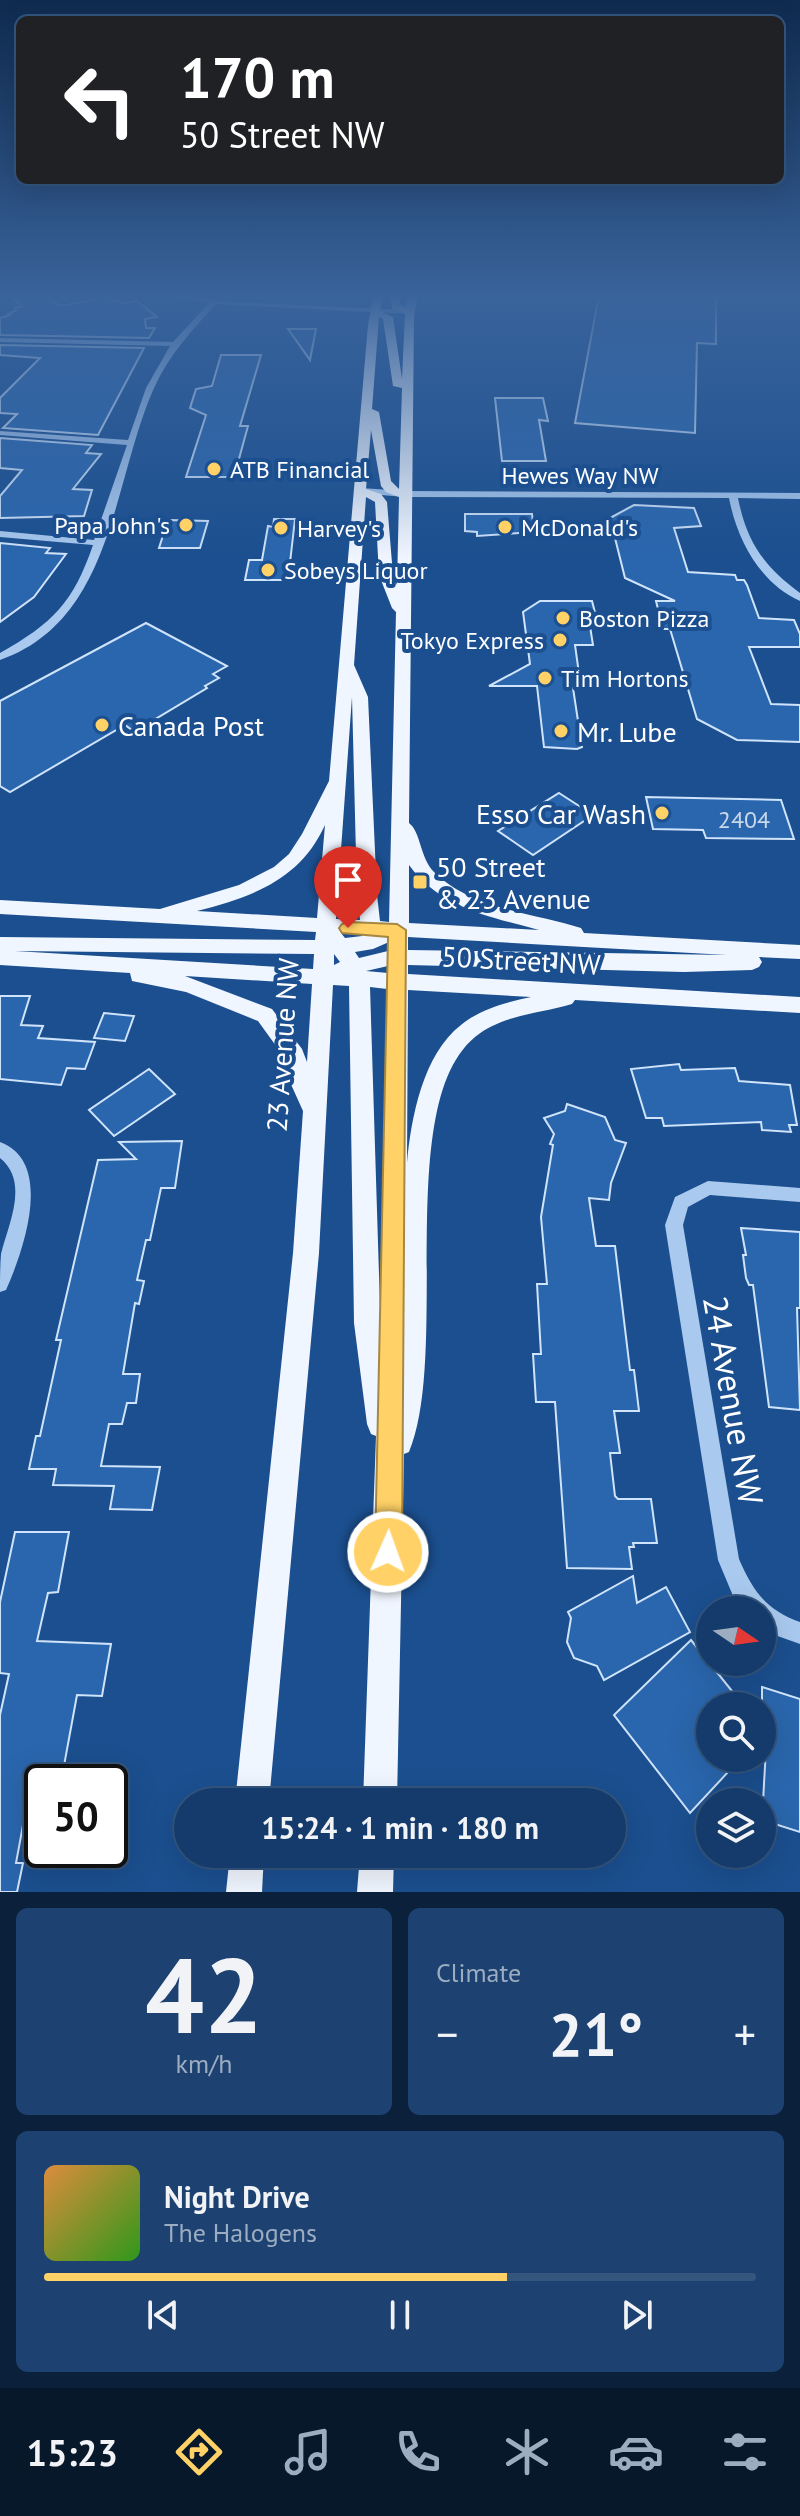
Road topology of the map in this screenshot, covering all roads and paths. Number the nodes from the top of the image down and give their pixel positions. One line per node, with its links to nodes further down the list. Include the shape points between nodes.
1 (154, 381): 8 (street)
2 (370, 381): 5 (main road, 23 Avenue NW)
3 (397, 381): 6 (main road)
4 (408, 381): 6 (main road, 23 Avenue NW)
5 (369, 400): 9 (main road, 23 Avenue NW); 10 (main road, via 385,482)
6 (407, 404): 10 (main road, 23 Avenue NW)
7 (0, 433): 8 (street)
8 (131, 443): 14 (street)
9 (361, 491): 10 (street, Hewes Way NW); 16 (main road, via 381,502 386,575); 18 (main road, 23 Avenue NW)
10 (405, 494): 11 (street, Hewes Way NW); 16 (main road, 23 Avenue NW)
11 (733, 496): 12 (street, Hewes Way NW); 15 (street, via 746,544 766,572)
12 (800, 496)
13 (0, 534): 14 (street)
14 (99, 543): 17 (street, via 70,606 34,638)
15 (800, 598)
16 (402, 616): 20 (main road, 23 Avenue NW)
17 (0, 657)
18 (347, 664): 19 (main road, 23 Avenue NW); 27 (main road, via 360,697)
19 (339, 772): 22 (main road, via 309,840 282,871 230,897); 27 (main road, 23 Avenue NW)
20 (399, 802): 23 (main road, 23 Avenue NW); 24 (main road, via 414,858 440,886 485,910 551,924)
21 (0, 907): 22 (main road, 50 Street NW)
22 (152, 916): 27 (main road, 50 Street NW)
23 (397, 930): 24 (main road, 50 Street NW); 27 (main road, 23 Avenue NW)
24 (596, 941): 26 (main road, 50 Street NW)
25 (0, 944): 27 (main road)
26 (800, 952)
27 (362, 953): 29 (main road, via 684,964); 31 (main road, 50 Street NW); 31 (main road, 23 Avenue NW); 32 (main road, 50 Street NW); 40 (main road, 23 Avenue NW); 40 (main road, via 367,1323)
28 (0, 958): 30 (main road, 50 Street NW)
29 (800, 959)
30 (78, 963): 31 (main road, 50 Street NW); 36 (main road, via 189,985 265,1015 294,1055)
31 (323, 976): 36 (main road, 23 Avenue NW)
32 (592, 992): 34 (main road, 50 Street NW); 40 (main road, via 496,1016 461,1037 441,1064 427,1101 420,1148 410,1395)
33 (800, 994): 34 (main road)
34 (729, 1001): 35 (main road, 50 Street NW)
35 (800, 1005)
36 (314, 1109): 44 (main road, 23 Avenue NW, via 306,1253)
37 (5, 1152): 39 (street, via 20,1165 25,1184)
38 (800, 1195): 41 (street, 24 Avenue NW, via 708,1188 688,1197 676,1212 677,1254 729,1560)
39 (0, 1284)
40 (391, 1484): 45 (main road, 23 Avenue NW)
41 (745, 1596)
42 (776, 1623): 43 (street)
43 (800, 1633)
44 (253, 1788)
45 (380, 1788)
46 (246, 1868): 48 (main road)
47 (376, 1868): 49 (main road)
48 (244, 1892)
49 (375, 1892)

